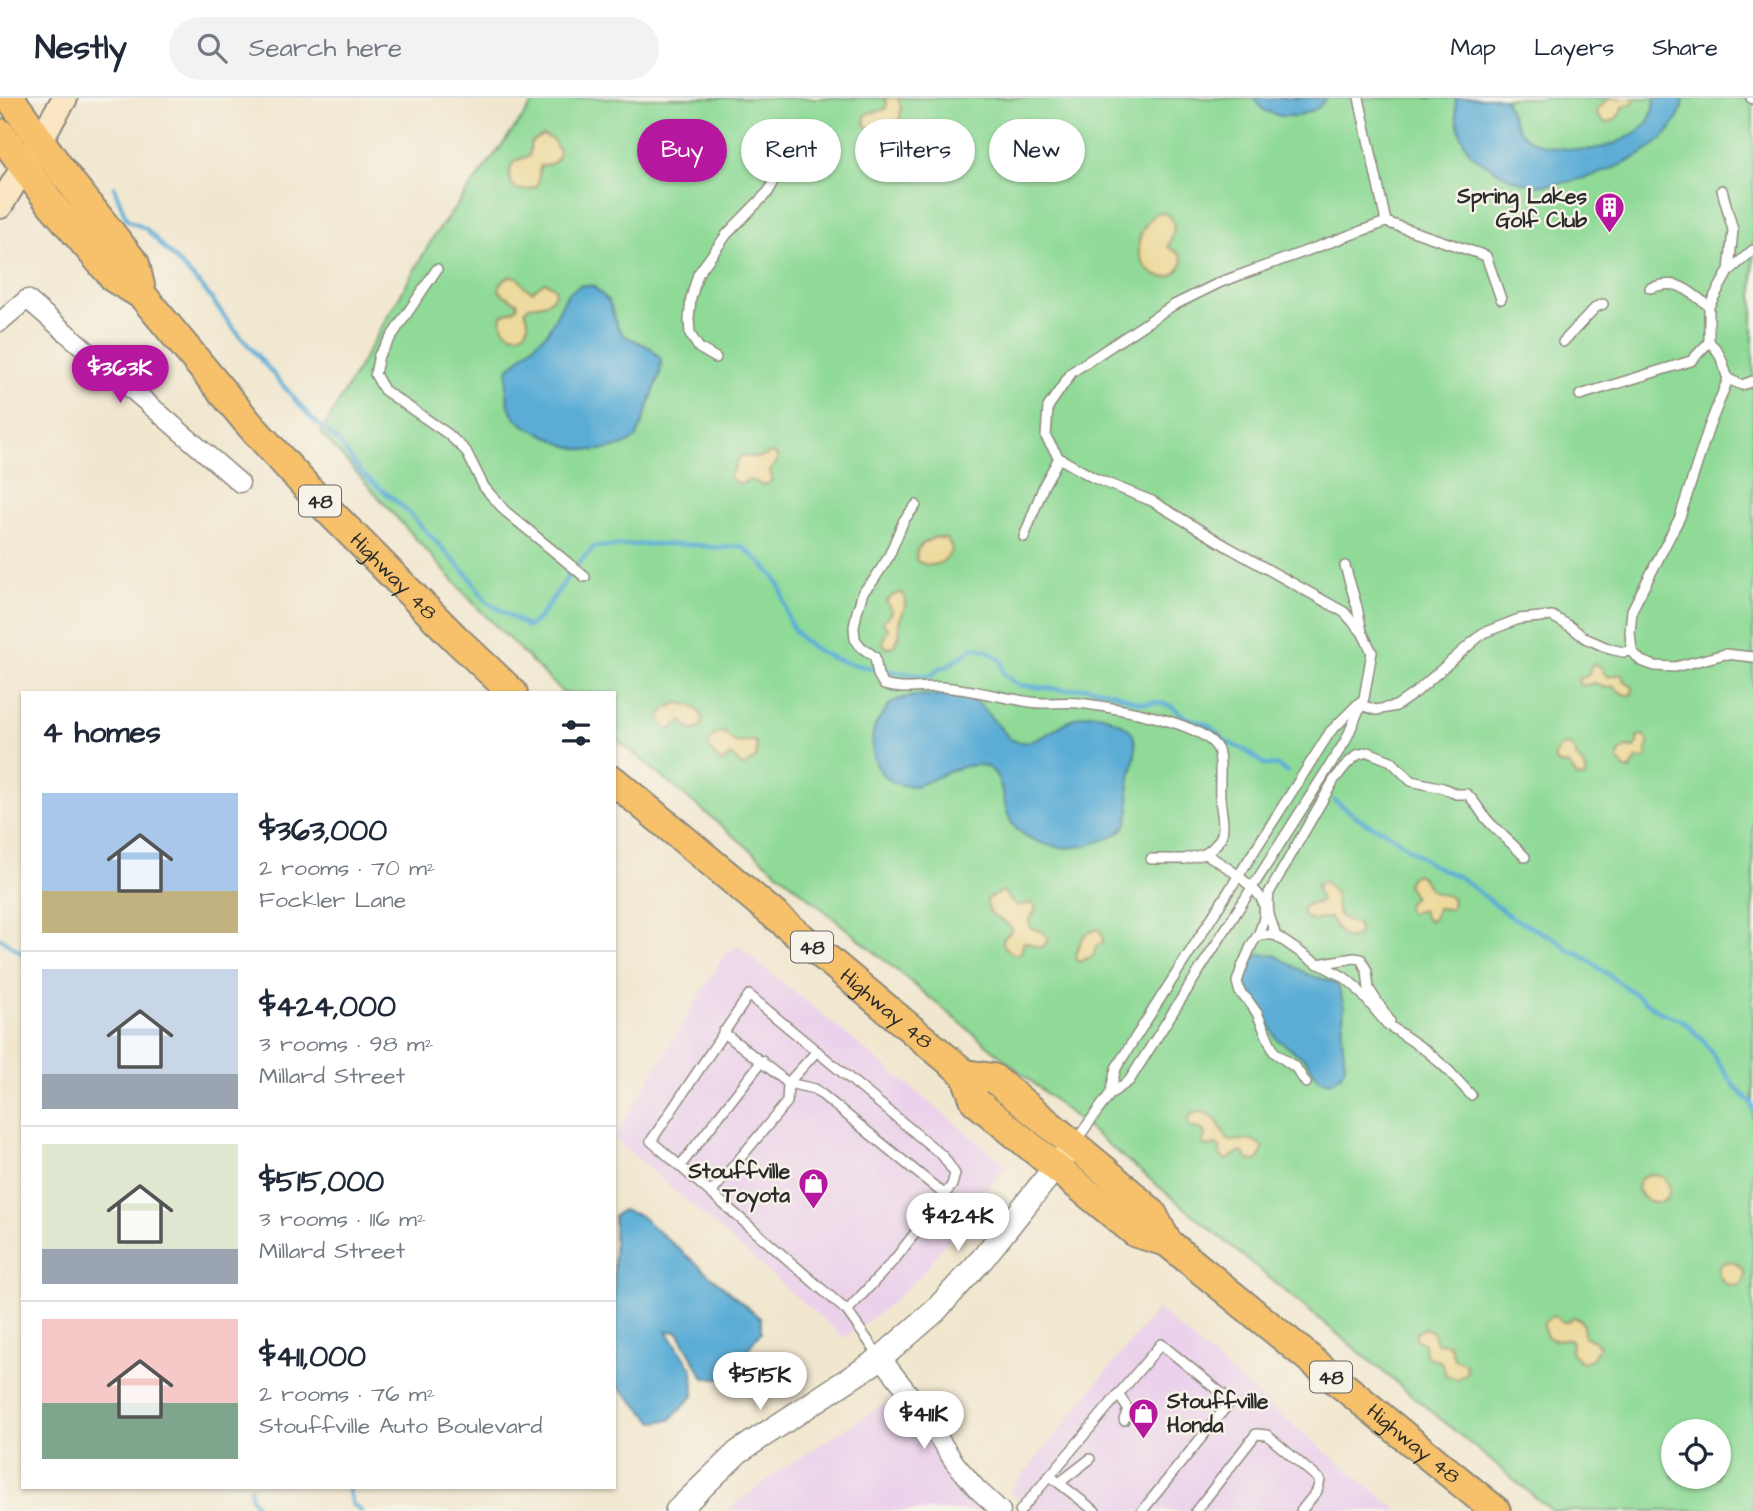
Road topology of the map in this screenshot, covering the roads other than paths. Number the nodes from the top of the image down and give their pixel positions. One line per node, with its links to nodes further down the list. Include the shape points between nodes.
1 (65, 98): 4 (main road)
2 (1359, 98): 10 (lane)
3 (20, 103): 4 (main road, Highway 48 / 48); 5 (main road)
4 (40, 140): 6 (main road); 15 (main road, Highway 48 / 48, via 135,264)
5 (2, 142): 6 (main road, Highway 48 / 48)
6 (24, 167): 9 (main road); 15 (main road, Highway 48 / 48, via 115,279)
7 (773, 182): 22 (lane, via 698,274 691,298 690,334 699,348)
8 (1722, 190): 13 (lane, via 1733,230)
9 (0, 206)
10 (1387, 222): 16 (lane, via 1486,256); 26 (lane, via 1221,282 1172,306 1072,372 1048,407 1046,437)
11 (1753, 250): 13 (lane)
12 (437, 269): 31 (lane, via 379,355 378,383 448,434 466,451 484,487 505,511)
13 (1729, 271): 18 (lane)
14 (1650, 288): 18 (lane, via 1677,283)
15 (142, 295): 35 (main road, Highway 48 / 48, via 323,505)
16 (1501, 299)
17 (1603, 304): 20 (lane)
18 (1709, 306): 21 (lane)
19 (0, 322): 27 (street, via 27,299)
20 (1563, 342)
21 (1709, 342): 23 (lane, via 1720,354); 25 (lane, via 1690,361)
22 (716, 358)
23 (1728, 379): 24 (lane, via 1742,386); 33 (lane, via 1680,517 1632,610)
24 (1753, 381)
25 (1580, 395)
26 (1059, 458): 29 (lane); 32 (lane, via 1152,501 1344,612)
27 (240, 482)
28 (916, 505): 38 (lane, via 904,520 888,558 863,592 854,627 855,639 875,657 884,685 983,692 1033,703 1077,703 1164,718 1191,728 1218,750 1222,838)
29 (1024, 537)
30 (1345, 566): 32 (lane)
31 (584, 576)
32 (1362, 632): 36 (lane, via 1372,652)
33 (1633, 651): 34 (lane, via 1641,661 1655,666 1675,667 1725,653); 36 (lane, via 1610,649 1552,616 1519,619 1483,633 1396,706 1376,710)
34 (1753, 657)
35 (511, 691)
36 (1362, 701): 41 (lane, via 1330,732); 42 (lane, via 1346,740)
37 (616, 783): 54 (main road, Highway 48 / 48, via 965,1074 975,1101)
38 (1205, 854): 40 (lane); 41 (lane)
39 (1525, 858): 44 (lane, via 1467,794 1411,780 1391,761 1368,751 1357,754 1335,780 1269,893 1267,904)
40 (1151, 859)
41 (1238, 876): 42 (lane); 52 (lane, via 1116,1068)
42 (1253, 887): 43 (lane, via 1262,899 1265,917); 52 (lane, via 1129,1081)
43 (1258, 935): 44 (lane); 51 (lane, via 1239,974 1240,993 1257,1013 1274,1052 1296,1068)
44 (1275, 935): 45 (lane)
45 (1318, 964): 46 (lane, via 1356,987); 46 (lane, via 1361,959 1369,989)
46 (1394, 1029): 53 (lane, via 1428,1052)
47 (723, 1032): 48 (lane, via 749,995); 49 (lane); 55 (lane, via 651,1141)
48 (817, 1051): 50 (lane); 57 (lane, via 943,1156 954,1174)
49 (762, 1061): 50 (lane); 55 (lane)
50 (789, 1083): 56 (lane, via 787,1102); 57 (lane, via 815,1089)
51 (1306, 1083)
52 (1110, 1094): 54 (lane)
53 (1471, 1095)
54 (1064, 1155): 59 (street, via 935,1311); 72 (main road, Highway 48 / 48, via 1136,1233 1167,1242)
55 (680, 1166): 56 (lane)
56 (711, 1193): 58 (lane)
57 (945, 1195): 58 (lane)
58 (847, 1311): 59 (lane)
59 (881, 1358): 65 (street, via 738,1452); 66 (street, via 955,1464)
60 (1118, 1394): 61 (lane, via 1128,1409); 63 (lane); 69 (lane, via 1161,1344 1231,1401)
61 (1124, 1420)
62 (1090, 1459): 64 (lane)
63 (1050, 1476): 64 (lane); 67 (lane)
64 (1059, 1483): 68 (lane)
65 (677, 1511)
66 (1001, 1511)
67 (1020, 1511)
68 (1095, 1511)
69 (1142, 1511)
70 (1196, 1511): 71 (lane, via 1256,1434 1267,1435 1320,1480)
71 (1301, 1511)
72 (1496, 1511)

